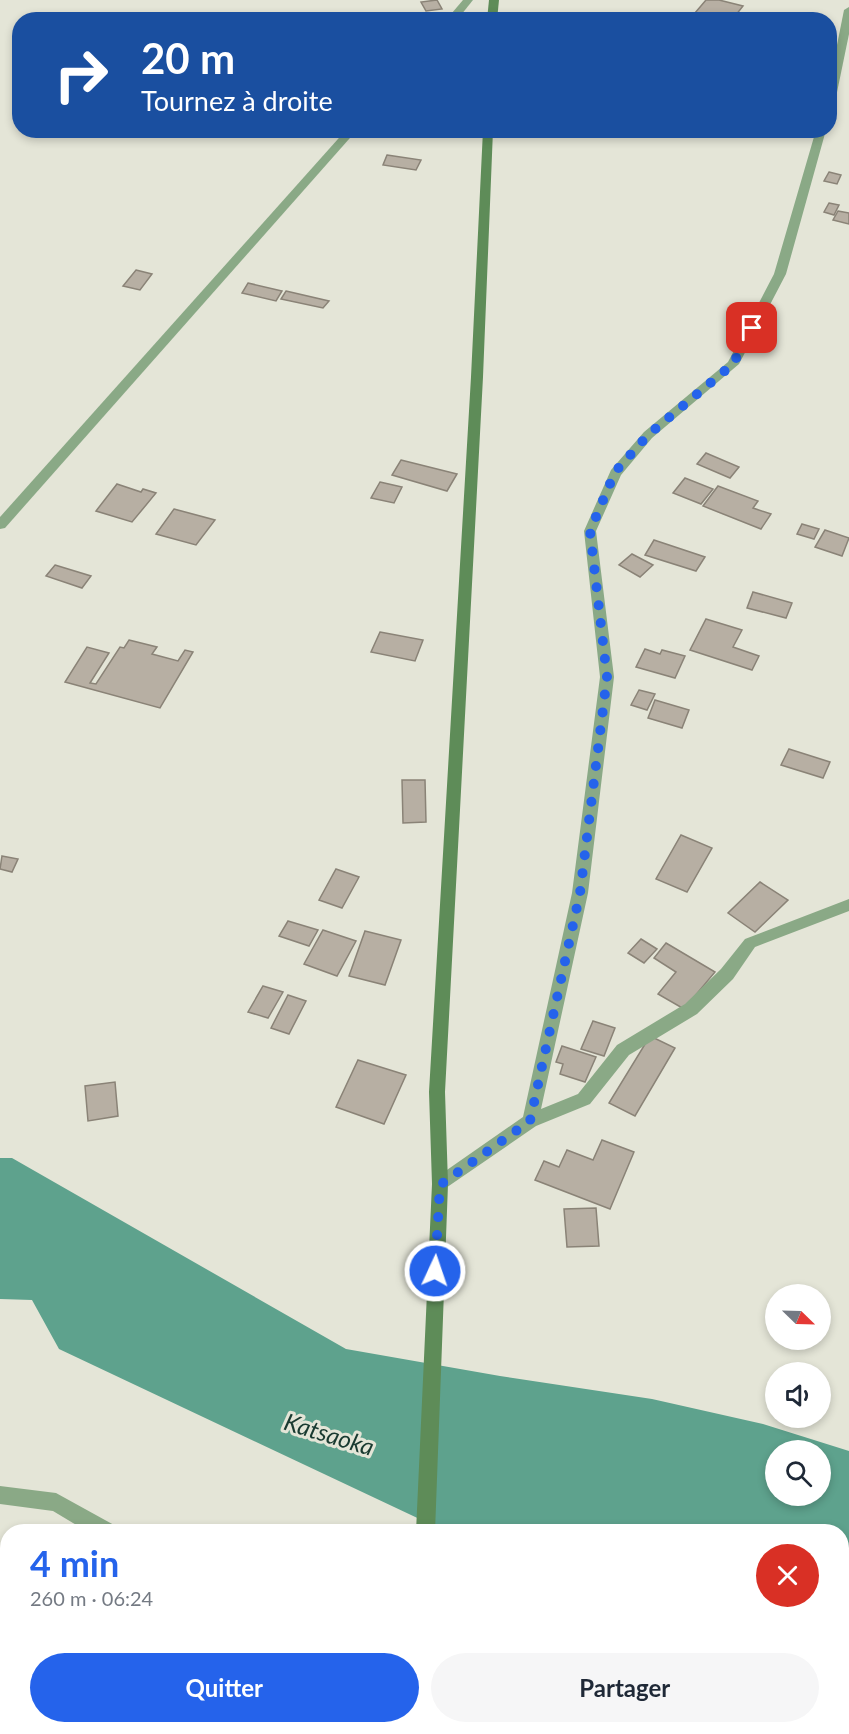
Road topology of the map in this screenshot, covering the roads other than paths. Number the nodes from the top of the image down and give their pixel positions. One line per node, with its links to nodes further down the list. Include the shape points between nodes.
1 (468, 0): 3 (street)
2 (849, 10): 4 (street)
3 (458, 12)
4 (837, 76)
5 (345, 138): 8 (street)
6 (488, 138): 11 (main road, via 437,1092)
7 (819, 138): 10 (street, via 780,274 733,364 648,435 615,472 590,531 607,677 580,893)
8 (0, 525)
9 (849, 905): 10 (street, via 750,943 727,974 691,1009 623,1050 584,1099)
10 (530, 1121): 11 (street)
11 (440, 1185): 14 (main road)
12 (0, 1495): 13 (street, via 56,1502)
13 (93, 1524)
14 (425, 1524)

